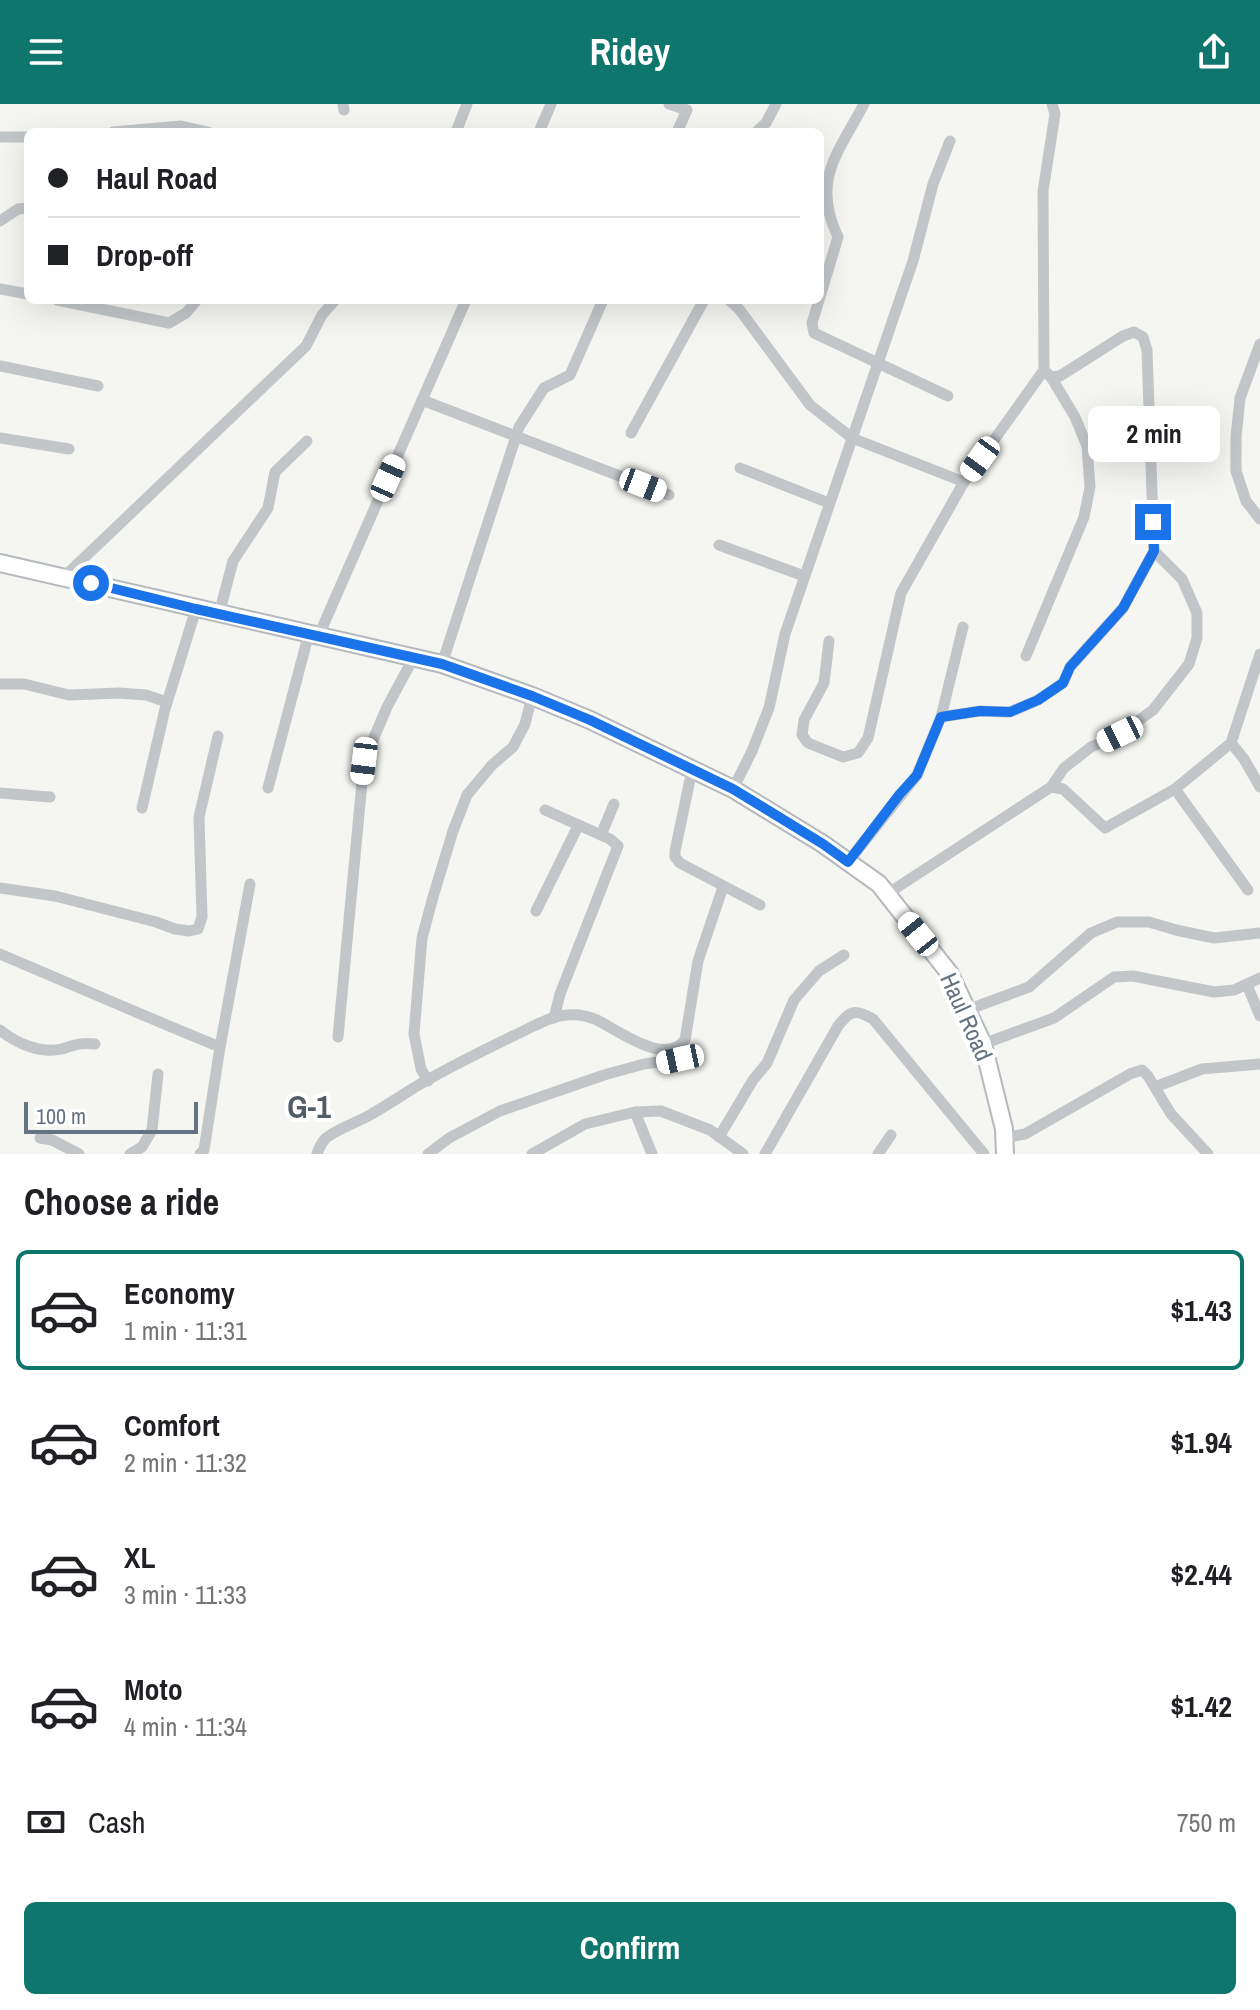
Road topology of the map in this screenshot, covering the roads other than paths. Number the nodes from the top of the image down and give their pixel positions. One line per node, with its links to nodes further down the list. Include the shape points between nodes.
1 (467, 104): 9 (street)
2 (551, 104): 10 (street)
3 (669, 104): 11 (street, via 687,110)
4 (776, 104): 12 (street)
5 (864, 104): 18 (street, via 830,168 826,196 838,237)
6 (1052, 104): 32 (street, via 1055,114 1043,191)
7 (158, 128): 8 (street)
8 (190, 128)
9 (458, 128)
10 (541, 128)
11 (679, 128)
12 (760, 128)
13 (0, 137): 14 (street)
14 (24, 137)
15 (950, 141): 30 (street)
16 (24, 208): 17 (street)
17 (0, 221)
18 (824, 284)
19 (0, 289): 20 (street)
20 (24, 293)
21 (76, 304): 22 (street, via 169,323)
22 (194, 304)
23 (332, 304): 51 (street, via 306,346)
24 (464, 304): 35 (street)
25 (601, 304): 37 (street, via 570,375 544,388)
26 (702, 304): 36 (street)
27 (733, 304): 39 (street, via 810,405)
28 (818, 304): 30 (street, via 814,333)
29 (1260, 344): 46 (street, via 1240,398 1236,471 1246,501)
30 (878, 362): 34 (street); 39 (street)
31 (0, 366): 33 (street)
32 (1047, 373): 43 (street); 48 (street, via 1060,376 1123,336 1134,332 1143,337); 58 (street, via 1087,446 1090,487 1084,517)
33 (98, 386)
34 (948, 396)
35 (422, 400): 37 (street); 55 (street)
36 (631, 433)
37 (516, 436): 44 (street); 60 (street)
38 (0, 438): 41 (street)
39 (852, 438): 43 (street); 45 (street)
40 (307, 441): 53 (street, via 275,472 268,508 233,561)
41 (69, 449)
42 (740, 468): 45 (street)
43 (964, 482): 56 (street, via 901,593 868,738 858,753 843,757 808,743 802,735 804,720 824,683)
44 (669, 495)
45 (829, 503): 50 (street)
46 (1260, 519)
47 (719, 545): 50 (street)
48 (1154, 551): 64 (street, via 1123,608 1070,667 1063,683 1010,712); 68 (street, via 1182,579 1197,613 1189,664 1153,710 1091,747 1064,768)
49 (0, 563): 51 (main road, Haul Road)
50 (804, 576): 71 (street, via 769,708)
51 (64, 577): 52 (main road, Haul Road)
52 (196, 609): 53 (main road, Haul Road); 63 (street)
53 (219, 614): 55 (main road, Haul Road)
54 (963, 627): 64 (street)
55 (314, 634): 59 (main road, Haul Road); 70 (street)
56 (829, 641)
57 (1260, 654): 66 (street)
58 (1026, 656)
59 (414, 657): 60 (main road, Haul Road); 97 (street, via 364,761)
60 (442, 664): 62 (main road, Haul Road)
61 (0, 684): 63 (street, via 69,695 146,695)
62 (532, 696): 67 (main road, Haul Road); 104 (street, via 513,747 467,795 429,911 414,1034)
63 (167, 702): 76 (street)
64 (941, 717): 80 (street, via 917,775)
65 (218, 736): 83 (street, via 199,817 198,929 175,929 55,896)
66 (1231, 743): 69 (street); 72 (street)
67 (692, 770): 71 (main road, Haul Road); 82 (street, via 675,857)
68 (1051, 787): 72 (street, via 1063,789 1105,828); 85 (street)
69 (1260, 787)
70 (268, 788)
71 (733, 789): 80 (main road, Haul Road)
72 (1175, 789): 84 (street)
73 (0, 793): 74 (street)
74 (50, 797)
75 (614, 804): 79 (street)
76 (142, 808)
77 (545, 810): 78 (street)
78 (578, 826): 79 (street); 87 (street)
79 (601, 835): 95 (street, via 618,846)
80 (848, 862): 85 (main road, Haul Road)
81 (250, 884): 101 (street)
82 (723, 887): 86 (street); 100 (street, via 698,961)
83 (0, 888)
84 (1248, 890)
85 (887, 894): 93 (main road, Haul Road, via 950,974)
86 (760, 905)
87 (536, 911)
88 (1260, 933): 93 (street, via 1214,938 1149,922 1117,922 1091,933 1029,987)
89 (0, 954): 101 (street)
90 (844, 955): 108 (street, via 819,971 794,1000 767,1063)
91 (1260, 978): 92 (street)
92 (1247, 985): 94 (street); 99 (street, via 1214,992 1114,977 1054,1018)
93 (967, 1010): 99 (main road, Haul Road)
94 (1260, 1016)
95 (554, 1018): 100 (street, via 595,1019 657,1049); 104 (street)
96 (0, 1030): 98 (street, via 46,1051)
97 (338, 1037)
98 (95, 1044)
99 (983, 1044): 110 (main road, Haul Road)
100 (682, 1045): 115 (street, via 680,1059 604,1075 500,1111)
101 (220, 1047): 113 (street)
102 (1260, 1064): 105 (street, via 1202,1069)
103 (158, 1074): 112 (street, via 152,1130 142,1147)
104 (428, 1081): 114 (street, via 326,1138)
105 (1155, 1087): 110 (street, via 1142,1070 1130,1074); 122 (street, via 1171,1114)
106 (635, 1112): 108 (street, via 661,1111); 116 (street, via 585,1124); 117 (street)
107 (891, 1135): 120 (street)
108 (719, 1137): 118 (street)
109 (40, 1138): 111 (street)
110 (1004, 1146)
111 (79, 1154)
112 (130, 1154)
113 (200, 1154)
114 (317, 1154)
115 (428, 1154)
116 (532, 1154)
117 (652, 1154)
118 (743, 1154)
119 (765, 1154): 121 (street, via 838,1026 854,1012 873,1019)
120 (878, 1154)
121 (984, 1154)
122 (1208, 1154)

